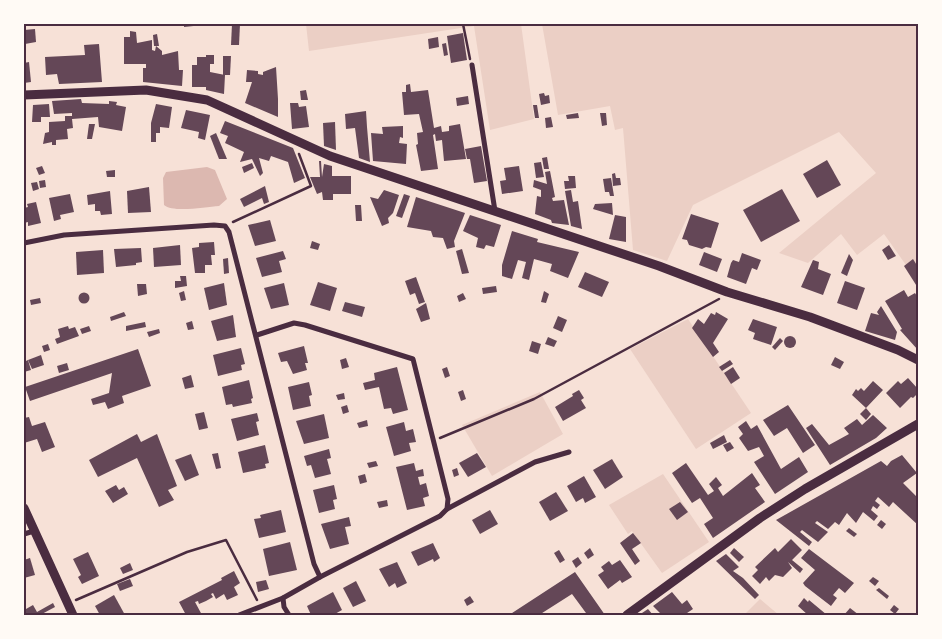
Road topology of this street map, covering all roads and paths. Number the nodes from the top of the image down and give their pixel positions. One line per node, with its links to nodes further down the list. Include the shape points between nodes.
1 (463, 24): 2 (path)
2 (472, 65): 5 (street)
3 (24, 95): 4 (street, via 146,90 173,93 206,100)
4 (294, 140): 5 (street, via 330,156); 6 (path, via 311,186)
5 (494, 211): 10 (street, via 727,292 810,317)
6 (225, 226): 7 (street, via 64,235); 9 (street)
7 (24, 243)
8 (714, 303): 12 (path, via 534,399)
9 (257, 335): 12 (street, via 294,323 305,324 413,359); 18 (street, via 288,466)
10 (918, 360)
11 (918, 424): 25 (street, via 760,518)
12 (434, 440): 15 (street, via 448,499)
13 (569, 452): 15 (street, via 535,462)
14 (24, 508): 16 (street)
15 (447, 509): 18 (street, via 440,516)
16 (34, 531): 17 (street); 20 (street)
17 (24, 534)
18 (320, 577): 19 (street)
19 (283, 598): 21 (street); 24 (street)
20 (67, 604): 21 (path, via 187,552 226,540); 22 (street)
21 (261, 608): 23 (street)
22 (73, 615)
23 (239, 615)
24 (289, 615)
25 (627, 615)

